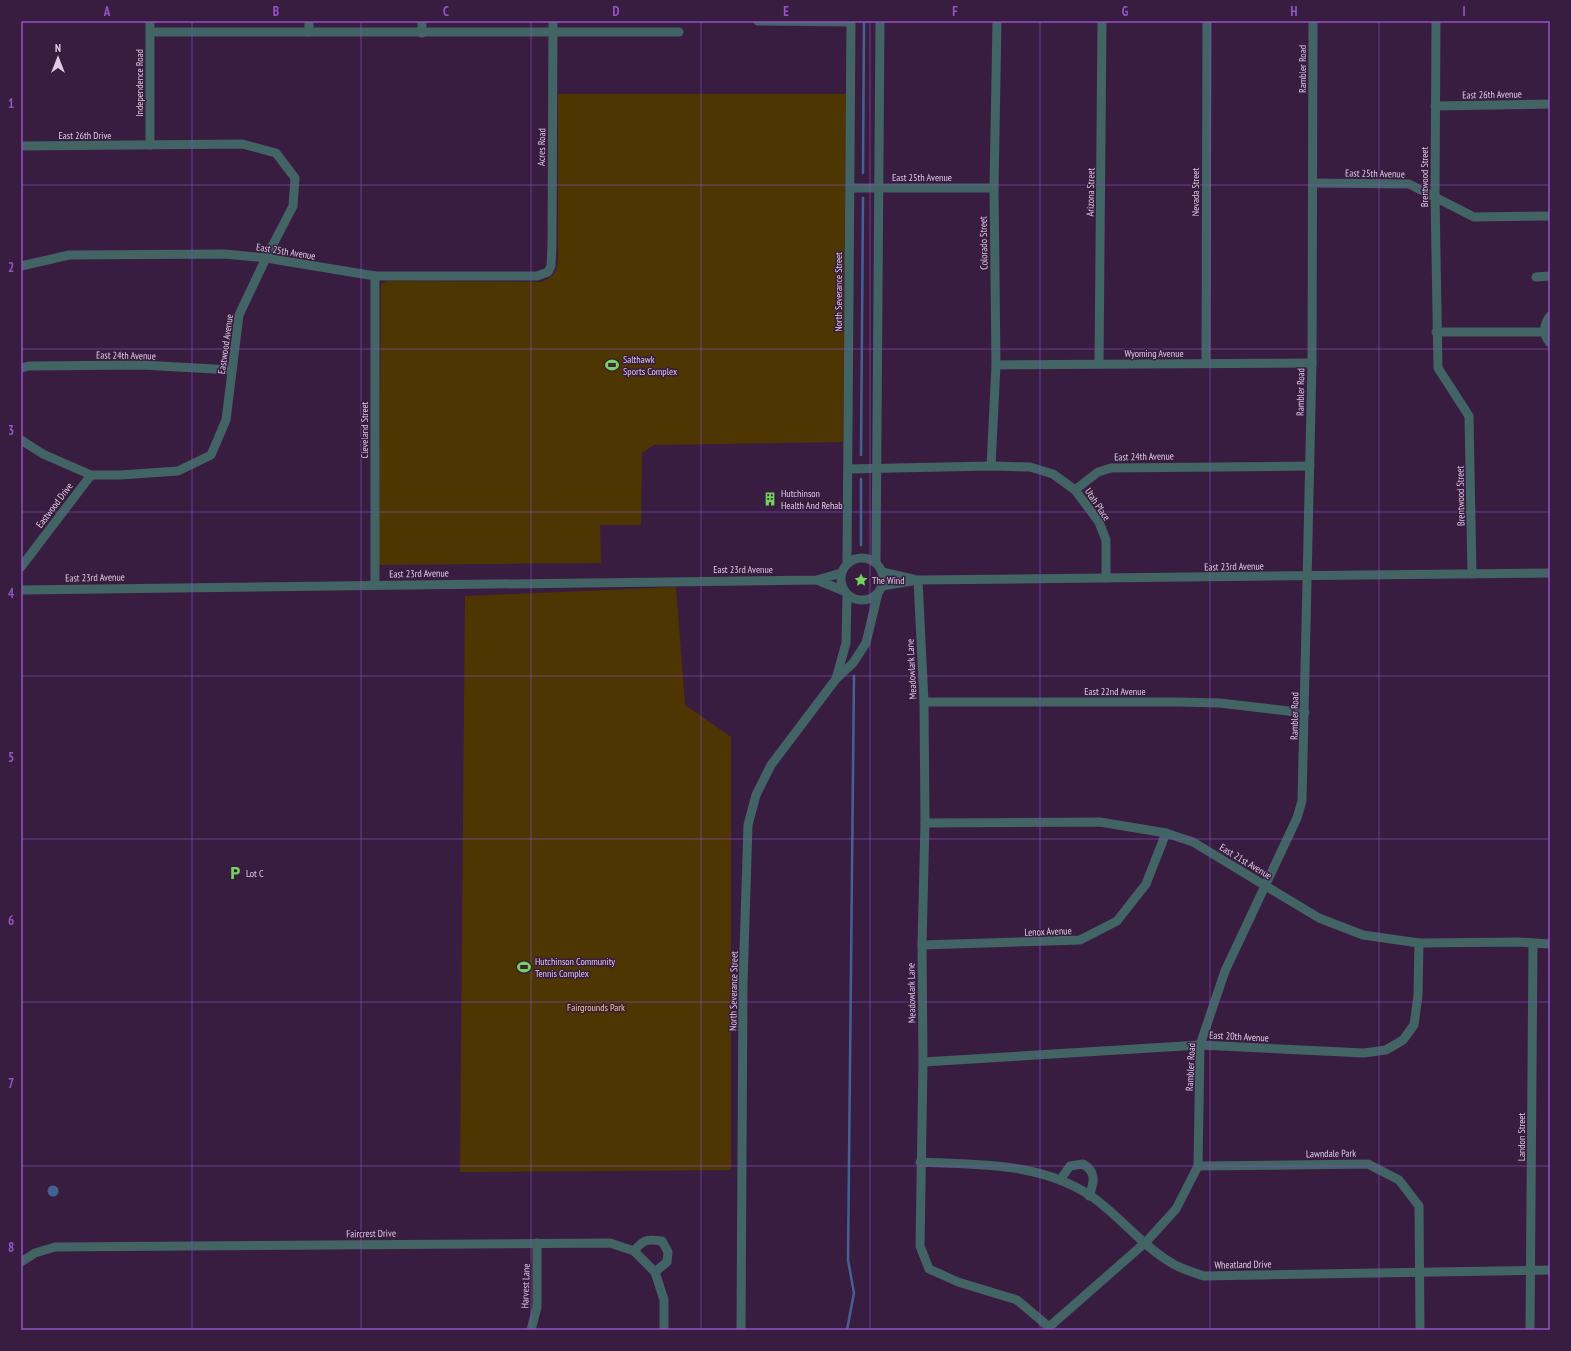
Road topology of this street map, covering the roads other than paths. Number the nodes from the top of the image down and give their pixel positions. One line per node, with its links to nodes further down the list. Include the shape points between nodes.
1 (150, 21): 13 (street, Independence Road)
2 (309, 21): 14 (street)
3 (422, 21): 15 (street)
4 (553, 21): 16 (street, Acres Road)
5 (758, 21): 6 (street)
6 (851, 21): 23 (street, North Severance Street)
7 (880, 21): 24 (street)
8 (996, 21): 25 (street, Colorado Street)
9 (1102, 21): 40 (street, Arizona Street)
10 (1207, 21): 38 (street, Nevada Street)
11 (1312, 21): 22 (street, Rambler Road)
12 (1436, 21): 19 (street, Brentwood Street)
13 (150, 32): 14 (street); 20 (street, Independence Road)
14 (310, 32): 15 (street)
15 (422, 32): 16 (street)
16 (554, 32): 17 (street); 30 (street, Acres Road, via 552,245 551,266)
17 (679, 32)
18 (1550, 104): 19 (street, East 26th Avenue)
19 (1435, 106): 26 (street, Brentwood Street)
20 (150, 145): 21 (street, East 26th Drive); 28 (street, Eastwood Avenue, via 242,144 276,153 295,178 293,206)
21 (21, 146)
22 (1312, 183): 26 (street, East 25th Avenue, via 1409,184); 39 (street, Rambler Road)
23 (850, 188): 24 (street, East 25th Avenue); 47 (street, North Severance Street)
24 (878, 188): 25 (street, East 25th Avenue); 48 (street)
25 (994, 188): 41 (street, Colorado Street)
26 (1435, 196): 27 (street, East 25th Avenue, via 1474,217); 35 (street, Brentwood Street)
27 (1550, 216)
28 (266, 258): 29 (street, East 25th Avenue, via 225,254 69,255); 31 (street, East 25th Avenue); 43 (street, Eastwood Avenue, via 239,315)
29 (21, 266)
30 (548, 272): 31 (street, East 25th Avenue, via 537,276)
31 (375, 276): 62 (street, Cleveland Street)
32 (1550, 276): 33 (street)
33 (1536, 277)
34 (1550, 316): 36 (street)
35 (1436, 332): 36 (street); 57 (street, Brentwood Street, via 1438,368 1469,416)
36 (1544, 332): 37 (street)
37 (1550, 343)
38 (1206, 363): 39 (street, Wyoming Avenue); 40 (street, Wyoming Avenue)
39 (1312, 363): 46 (street, Rambler Road)
40 (1099, 364): 41 (street, Wyoming Avenue)
41 (996, 365): 45 (street, Colorado Street)
42 (21, 368): 43 (street, East 24th Avenue, via 142,365)
43 (232, 370): 49 (street, Eastwood Avenue, via 226,420 212,455 178,470)
44 (21, 440): 49 (street, Eastwood Avenue, via 44,454)
45 (991, 466): 48 (street); 50 (street, via 1043,470)
46 (1310, 466): 50 (street, East 24th Avenue, via 1111,468 1098,472); 58 (street, Rambler Road)
47 (848, 469): 48 (street); 51 (street, North Severance Street)
48 (876, 469): 52 (street)
49 (91, 475): 53 (street, Eastwood Drive)
50 (1075, 490): 59 (street, Utah Place, via 1099,522 1106,540)
51 (847, 563): 52 (street, via 865,558); 55 (street)
52 (876, 563): 54 (street)
53 (21, 567)
54 (882, 572): 61 (street, East 23rd Avenue); 63 (street)
55 (841, 573): 60 (street, East 23rd Avenue); 65 (street, via 841,582)
56 (1550, 573): 57 (street, East 23rd Avenue)
57 (1472, 574): 58 (street, East 23rd Avenue)
58 (1308, 577): 59 (street, East 23rd Avenue); 68 (street, Rambler Road)
59 (1106, 578): 61 (street, East 23rd Avenue)
60 (817, 580): 62 (street, East 23rd Avenue); 65 (street, East 23rd Avenue)
61 (918, 580): 63 (street, East 23rd Avenue); 67 (street, Meadowlark Lane)
62 (375, 584): 64 (street, East 23rd Avenue)
63 (880, 589): 65 (street, via 874,597 863,600 852,598); 66 (street, North Severance Street, via 866,643 853,663)
64 (21, 590)
65 (846, 592): 66 (street, North Severance Street, via 846,643)
66 (836, 679): 93 (street, North Severance Street, via 772,765 756,795 748,825)
67 (924, 702): 68 (street, East 22nd Avenue, via 1220,703); 69 (street, Meadowlark Lane)
68 (1305, 713): 71 (street, Rambler Road, via 1302,801 1297,818)
69 (925, 823): 70 (street, East 21st Avenue, via 1100,822); 75 (street, Meadowlark Lane)
70 (1166, 833): 71 (street, East 21st Avenue, via 1193,842); 75 (street, Lenox Avenue, via 1146,884 1117,921 1080,940)
71 (1266, 885): 72 (street, East 21st Avenue, via 1319,918 1363,935); 76 (street, Rambler Road, via 1225,971)
72 (1419, 943): 73 (street, East 21st Avenue); 76 (street, East 20th Avenue, via 1418,995 1414,1026 1403,1040 1386,1050 1364,1053)
73 (1533, 943): 74 (street, East 21st Avenue); 86 (street, Landon Street)
74 (1550, 944)
75 (922, 945): 77 (street, Meadowlark Lane)
76 (1200, 1045): 77 (street, East 20th Avenue); 79 (street, Rambler Road)
77 (923, 1062): 78 (street, Meadowlark Lane)
78 (920, 1162): 80 (street, Wheatland Drive, via 1007,1167 1036,1172); 90 (street, Meadowlark Lane, via 920,1246 929,1268 958,1282 1017,1300)
79 (1198, 1166): 82 (street, Rambler Road, via 1176,1209); 89 (street, Lawndale Park, via 1368,1164 1399,1180 1419,1206)
80 (1060, 1180): 81 (street, Wheatland Drive); 81 (street, via 1070,1166 1083,1164 1094,1176)
81 (1090, 1196): 82 (street, Wheatland Drive)
82 (1146, 1242): 89 (street, Wheatland Drive, via 1170,1263 1204,1276); 90 (street, Rambler Road)
83 (537, 1243): 84 (street, Faircrest Drive, via 610,1243); 85 (street, Faircrest Drive, via 55,1247 35,1253); 91 (street, Harvest Lane, via 537,1308)
84 (634, 1251): 88 (street, Faircrest Drive); 88 (street, via 640,1243 649,1239 662,1242 668,1252 667,1262)
85 (21, 1262)
86 (1531, 1270): 87 (street, Wheatland Drive); 89 (street, Wheatland Drive); 95 (street, Landon Street)
87 (1550, 1270)
88 (655, 1272): 92 (street, Faircrest Drive, via 664,1300)
89 (1420, 1273): 94 (street, Lawndale Park)
90 (1049, 1328)
91 (531, 1330)
92 (664, 1330)
93 (741, 1330)
94 (1420, 1330)
95 (1530, 1330)

